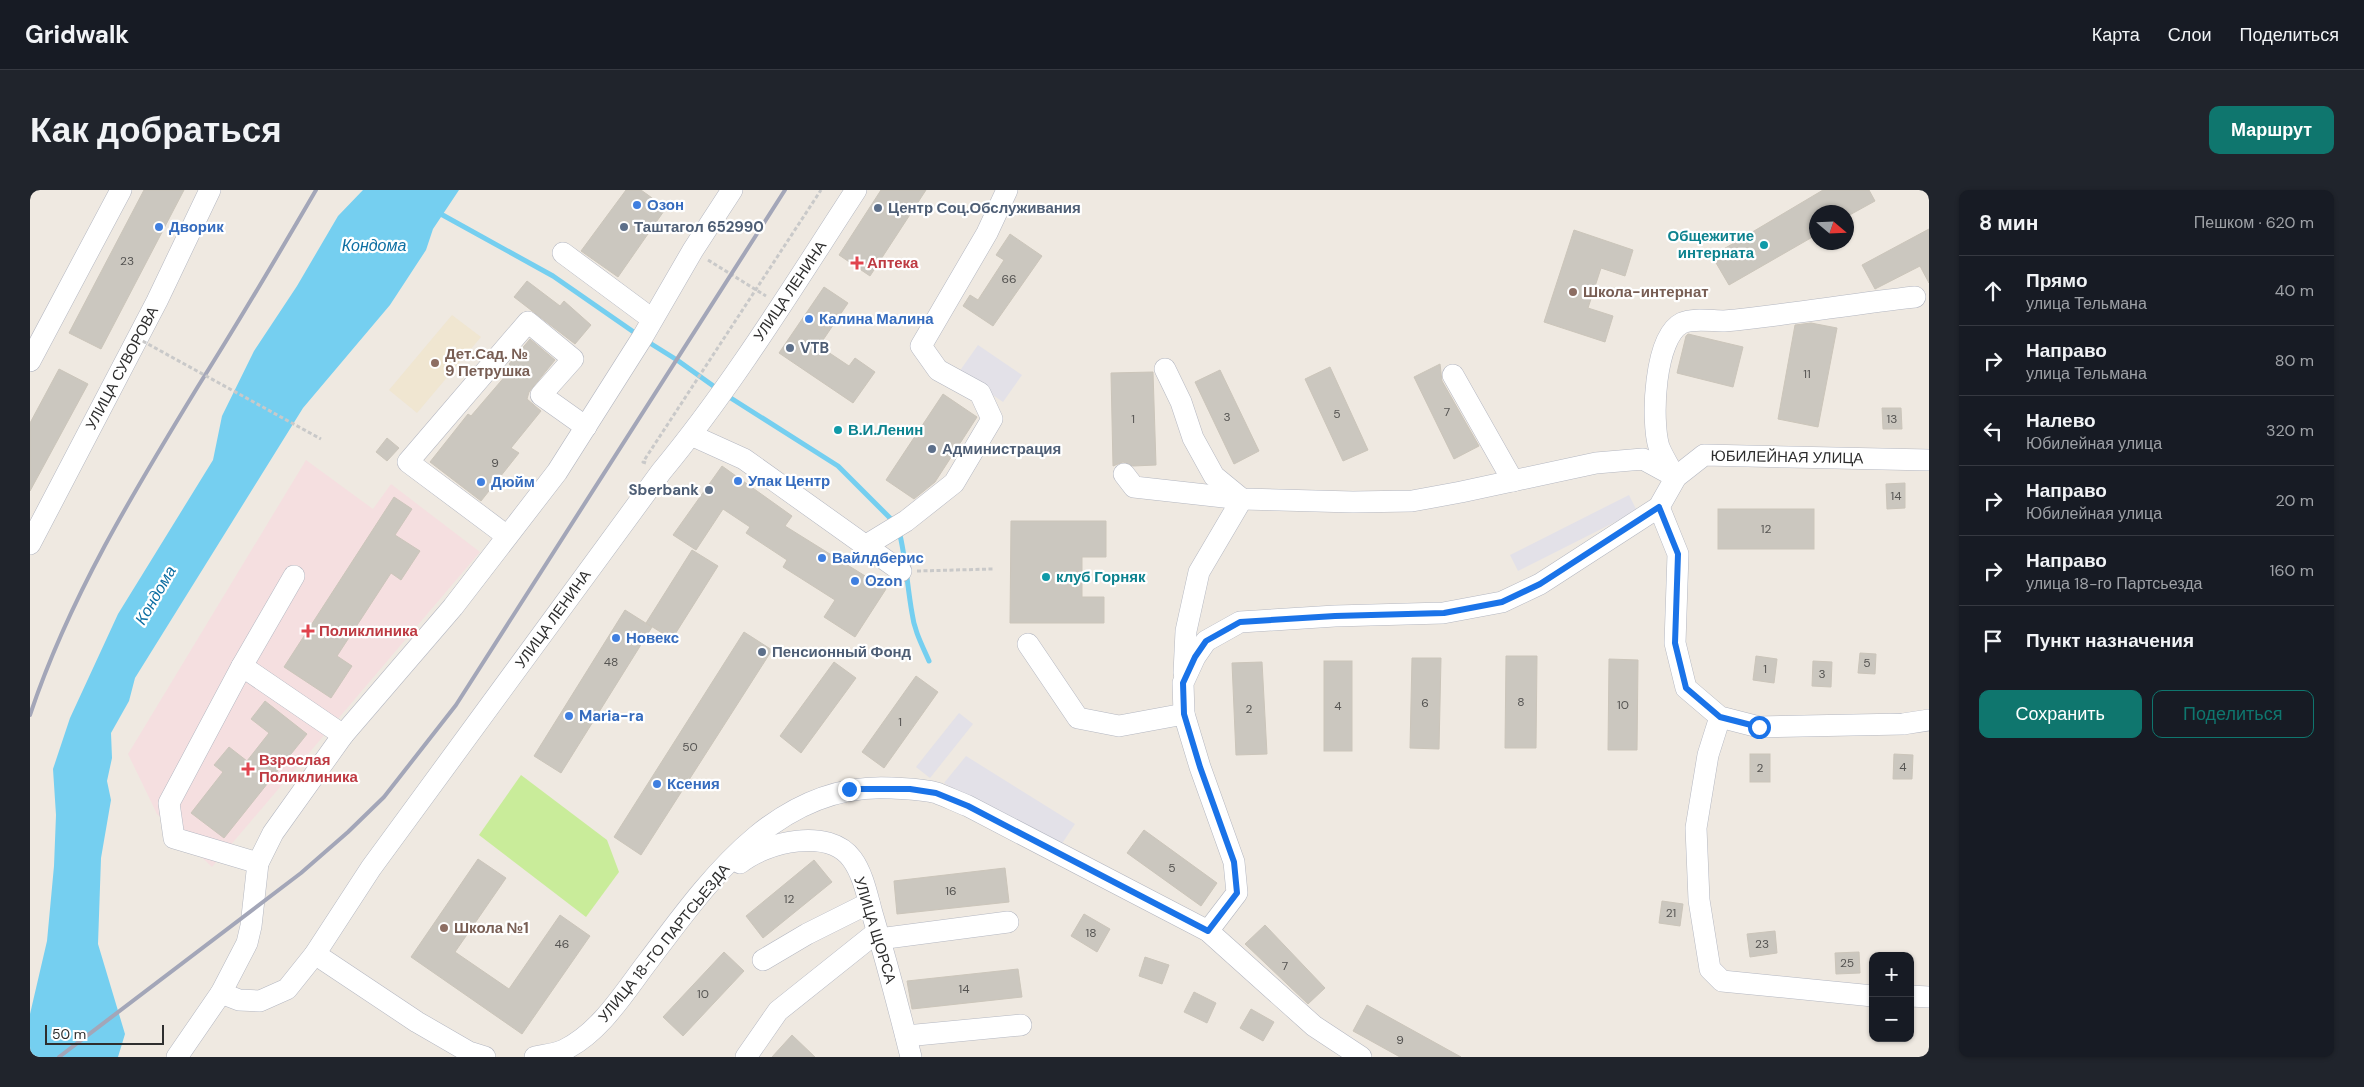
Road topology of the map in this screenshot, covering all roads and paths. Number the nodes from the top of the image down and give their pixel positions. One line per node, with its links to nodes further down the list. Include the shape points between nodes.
1 (121, 190): 14 (street)
2 (210, 190): 13 (street, УЛИЦА СУВОРОВА)
3 (732, 190): 7 (street)
4 (821, 190): 9 (path)
5 (856, 190): 11 (street, УЛИЦА ЛЕНИНА)
6 (1007, 190): 29 (street, via 987,233 921,346 938,370 980,393 992,419 954,483 906,521)
7 (693, 250): 9 (path); 12 (street)
8 (563, 253): 12 (street)
9 (756, 290): 11 (path); 21 (path, via 643,462)
10 (1915, 298): 23 (street, via 1683,322 1671,332 1661,360 1654,421 1660,448)
11 (781, 305): 18 (street, УЛИЦА ЛЕНИНА)
12 (652, 320): 17 (street)
13 (137, 338): 19 (path, bridge); 28 (street, УЛИЦА СУВОРОВА)
14 (30, 360)
15 (1165, 369): 25 (street, via 1182,402 1193,438 1214,476)
16 (1452, 375): 24 (street)
17 (586, 427): 27 (street, via 557,472); 27 (street, via 541,395 573,359 528,322 408,462)
18 (691, 435): 21 (street, УЛИЦА ЛЕНИНА); 29 (street, via 744,459)
19 (320, 439)
20 (1929, 460): 23 (street, ЮБИЛЕЙНАЯ УЛИЦА, via 1704,455)
21 (661, 472): 46 (street, УЛИЦА ЛЕНИНА, via 371,868)
22 (1124, 474): 25 (street, via 1134,487)
23 (1676, 477): 24 (street, via 1643,459 1596,463); 26 (street, ЮБИЛЕЙНАЯ УЛИЦА)
24 (1512, 481): 25 (street, via 1412,501)
25 (1242, 499): 35 (street, via 1199,572 1186,631)
26 (1659, 507): 35 (street, ЮБИЛЕЙНАЯ УЛИЦА, via 1540,584 1502,602 1444,613 1240,622 1206,641); 37 (street, via 1678,554 1675,643 1686,688)
27 (507, 536): 39 (street, via 453,606)
28 (30, 544)
29 (865, 546): 31 (street)
30 (994, 569): 31 (path)
31 (900, 571)
32 (294, 576): 34 (street)
33 (1028, 644): 36 (street, via 1078,718 1119,726)
34 (242, 666): 39 (street); 40 (street, via 169,803 174,838)
35 (1183, 683): 36 (street, ЮБИЛЕЙНАЯ УЛИЦА)
36 (1184, 714): 44 (street, ЮБИЛЕЙНАЯ УЛИЦА, via 1234,862 1237,893)
37 (1720, 717): 38 (street, via 1759,727 1903,724); 49 (street, via 1708,755 1696,828 1699,900 1710,969 1722,981)
38 (1929, 720)
39 (343, 735): 40 (street, via 273,833)
40 (258, 863): 48 (street, via 251,926)
41 (697, 897): 42 (street, УЛИЦА ЩОРСА, via 751,854 774,845 806,840 832,845 852,858); 44 (street, УЛИЦА 18-ГО ПАРТСЬЕЗДА, via 729,861 782,816 849,789 910,789 936,793 968,806); 56 (street, УЛИЦА 18-ГО ПАРТСЬЕЗДА, via 594,1030 564,1050)
42 (869, 903): 45 (street, УЛИЦА ЩОРСА); 47 (street)
43 (1008, 922): 45 (street)
44 (1208, 931): 59 (street, УЛИЦА 18-ГО ПАРТСЬЕЗДА, via 1314,1026)
45 (878, 935): 53 (street, УЛИЦА ЩОРСА); 57 (street, via 778,1011)
46 (315, 954): 48 (street, УЛИЦА ЛЕНИНА, via 287,990 260,1000 239,1000); 55 (street, via 417,1022 469,1052)
47 (763, 960)
48 (221, 993): 54 (street)
49 (1869, 996)
50 (1914, 996): 51 (street)
51 (1929, 997)
52 (1021, 1025): 53 (street)
53 (906, 1036): 58 (street, УЛИЦА ЩОРСА)
54 (177, 1057)
55 (485, 1057)
56 (535, 1057)
57 (746, 1057)
58 (911, 1057)
59 (1361, 1057)

